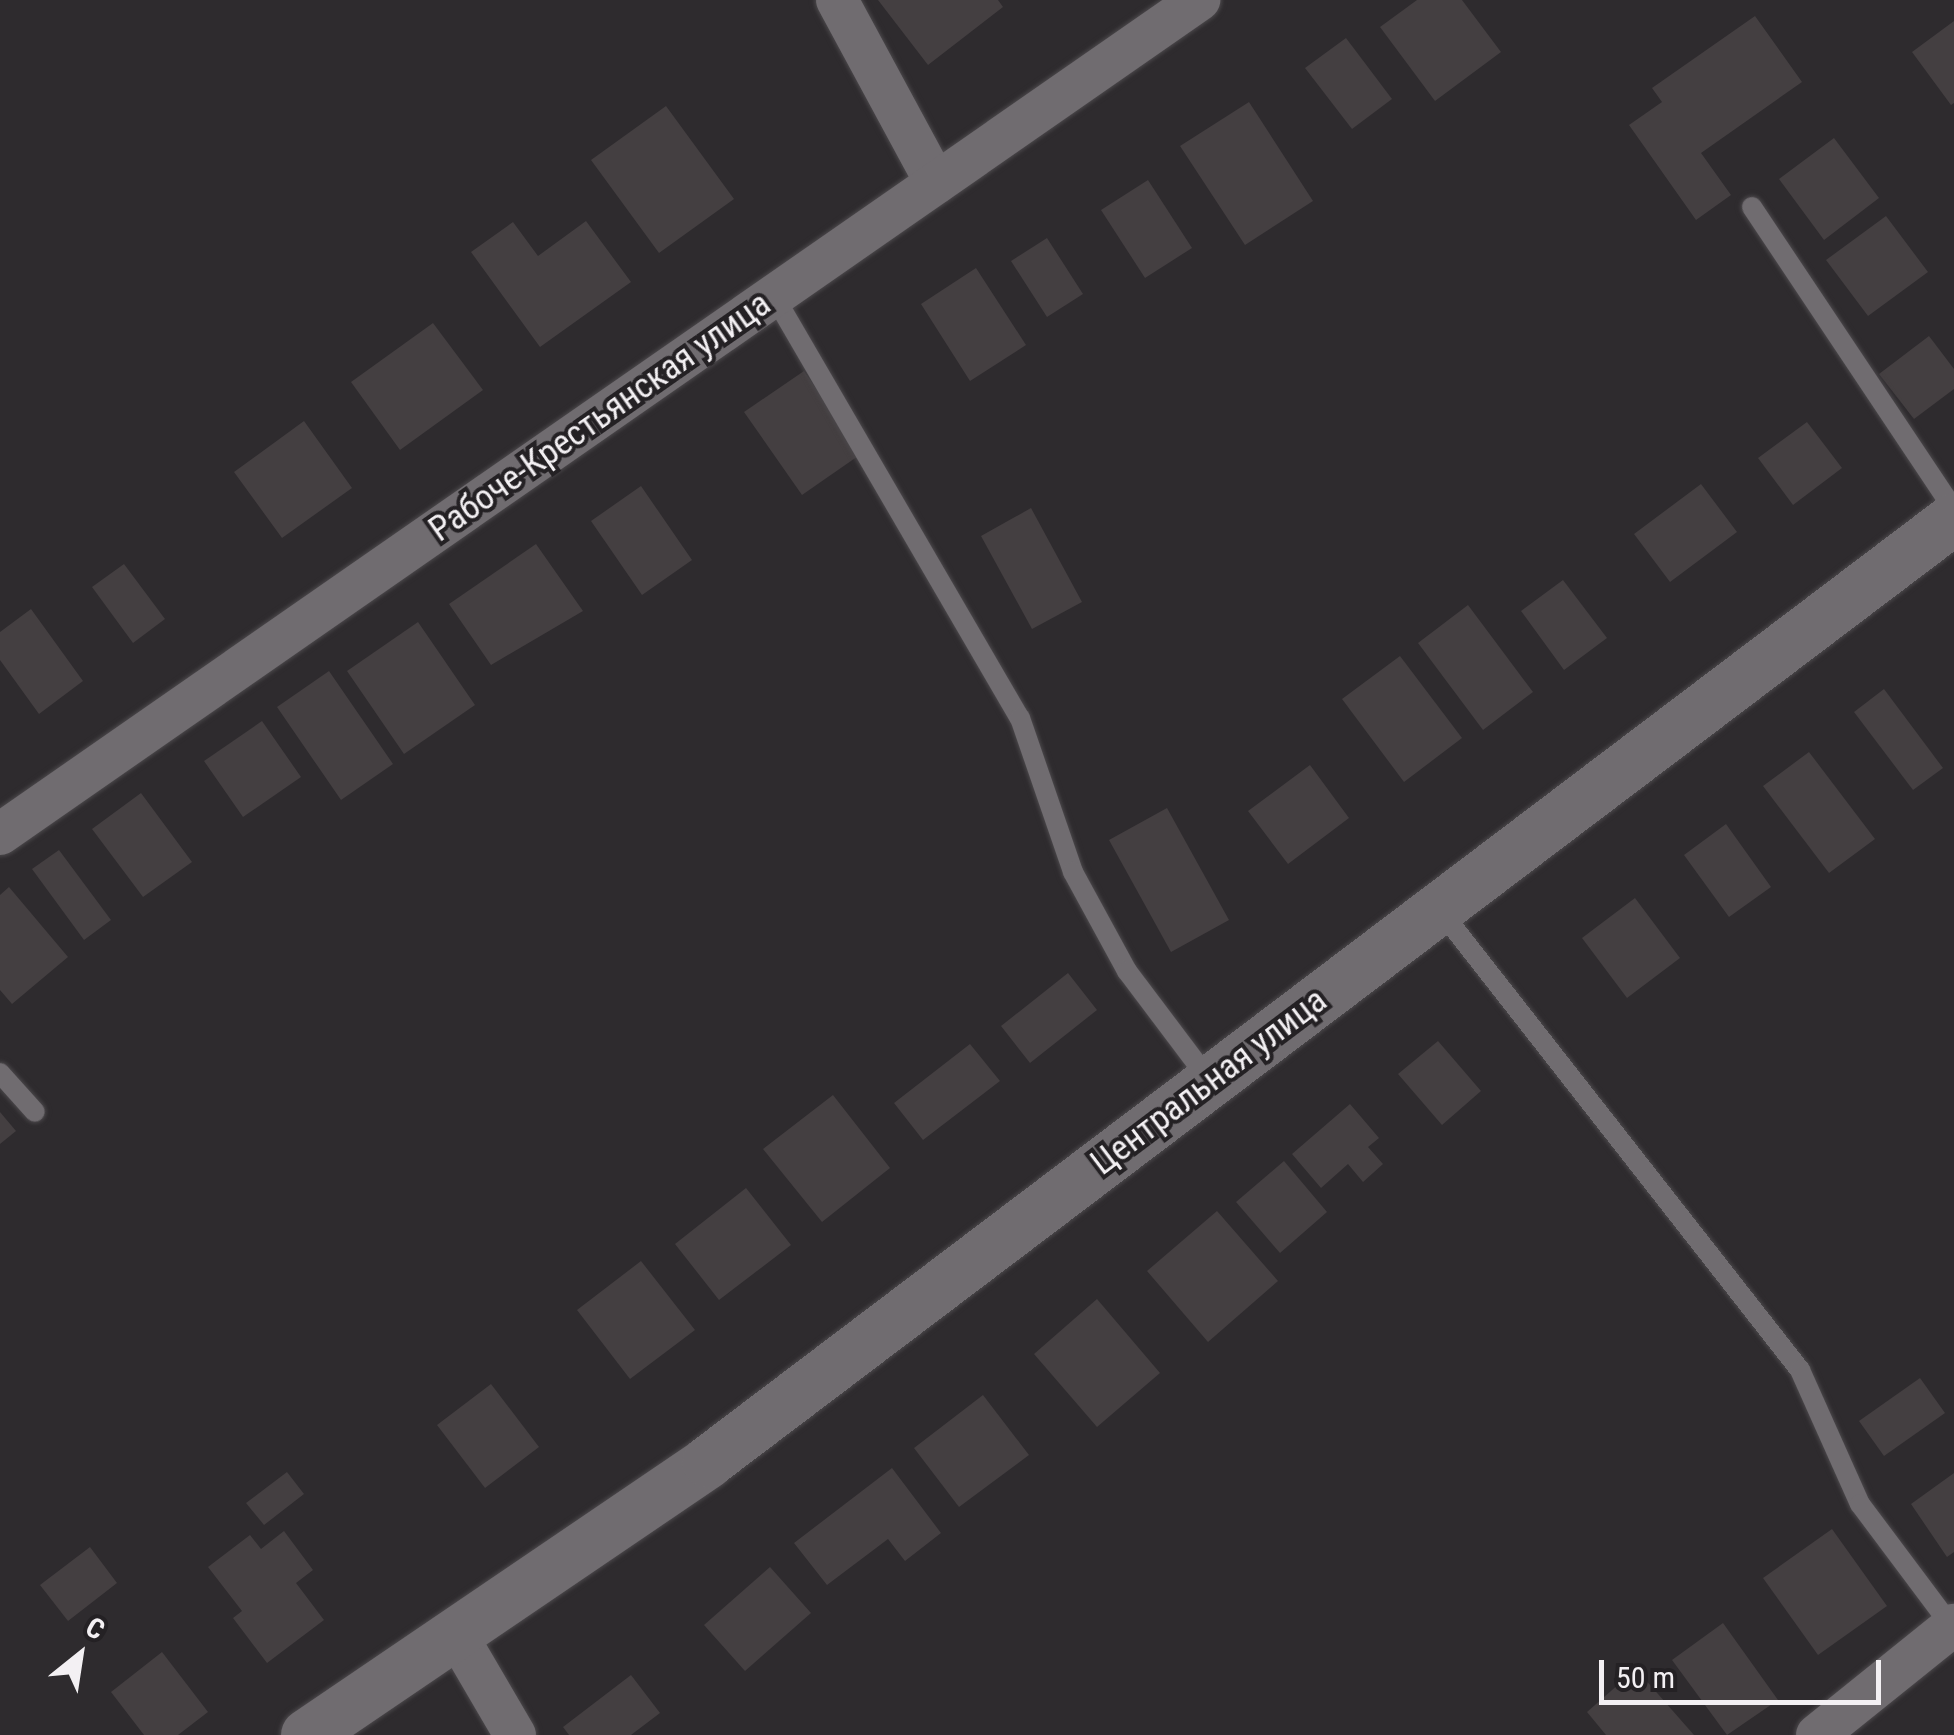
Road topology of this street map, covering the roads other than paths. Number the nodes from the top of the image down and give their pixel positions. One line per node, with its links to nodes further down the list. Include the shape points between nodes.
1 (836, 0): 3 (street)
2 (1199, 0): 3 (street, Рабоче-Крестьянская улица)
3 (936, 183): 5 (street, Рабоче-Крестьянская улица)
4 (1752, 208): 6 (lane)
5 (774, 296): 8 (street, Рабоче-Крестьянская улица); 11 (lane, via 1020,718 1073,872 1127,971)
6 (1954, 510)
7 (1954, 520): 9 (street, Центральная улица)
8 (0, 834)
9 (1438, 908): 11 (street, Центральная улица); 13 (lane, via 1800,1370 1860,1504)
10 (0, 1073): 12 (lane)
11 (1210, 1081): 14 (street, Центральная улица, via 708,1462)
12 (35, 1112)
13 (1953, 1626): 17 (street)
14 (456, 1634): 15 (street, Центральная улица); 16 (street)
15 (307, 1735)
16 (515, 1735)
17 (1818, 1735)

